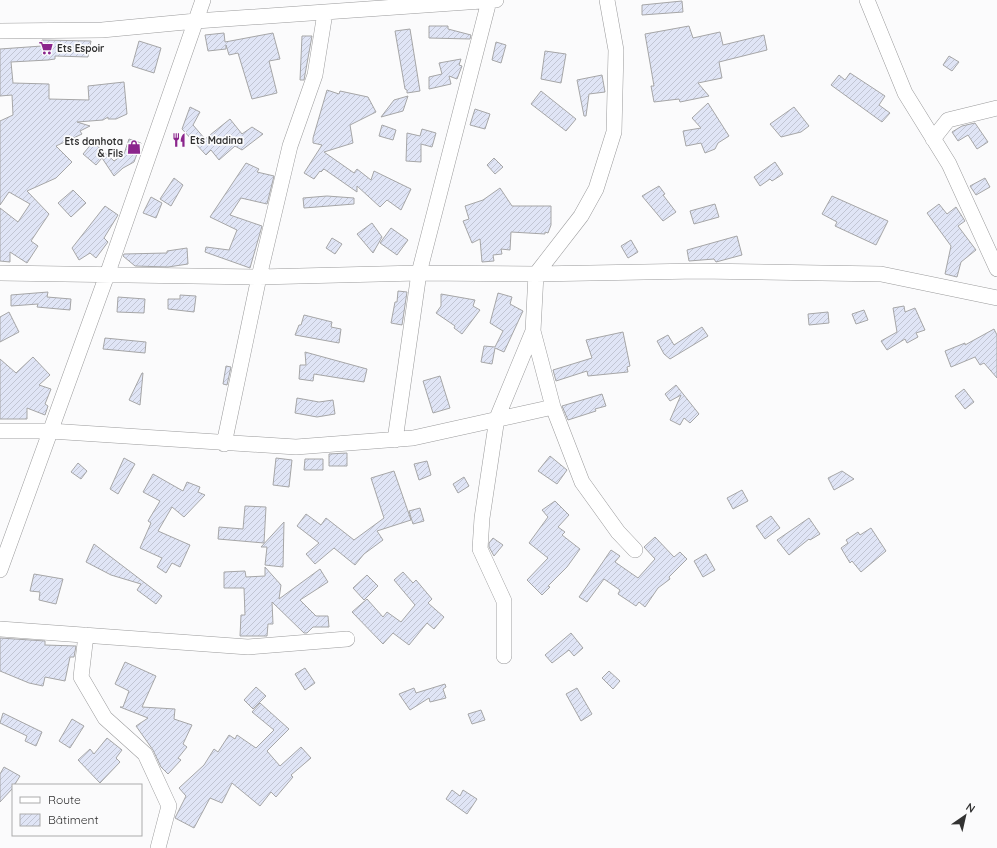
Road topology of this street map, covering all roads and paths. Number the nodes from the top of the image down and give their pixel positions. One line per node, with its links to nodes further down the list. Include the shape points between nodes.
1 (203, 0): 7 (street)
2 (492, 0): 5 (street); 13 (street)
3 (607, 0): 14 (street, via 616,50 614,132 596,189 581,216)
4 (867, 0): 10 (street, via 905,93)
5 (346, 6): 6 (street)
6 (325, 13): 7 (street); 16 (street, via 315,75 290,146)
7 (196, 21): 8 (street, via 102,30); 15 (street)
8 (0, 31)
9 (997, 108): 10 (street, via 948,120)
10 (934, 139): 11 (street, via 949,164)
11 (997, 269)
12 (0, 273): 15 (street)
13 (419, 273): 14 (street); 16 (street); 23 (street)
14 (536, 274): 17 (street, via 698,271 881,274); 18 (street)
15 (107, 276): 16 (street); 22 (street)
16 (260, 276): 24 (street)
17 (997, 298)
18 (532, 331): 19 (street); 20 (street)
19 (553, 407): 20 (street); 25 (street, via 582,482 618,532)
20 (497, 418): 23 (street); 30 (street, via 482,518 480,549 504,601)
21 (0, 431): 22 (street)
22 (50, 431): 24 (street); 26 (street)
23 (395, 440): 24 (street, via 296,447)
24 (224, 444)
25 (635, 550)
26 (0, 570)
27 (0, 629): 28 (street)
28 (86, 635): 29 (street, via 248,647); 31 (street, via 81,677 105,718 145,754 169,806)
29 (347, 639)
30 (504, 656)
31 (158, 848)

